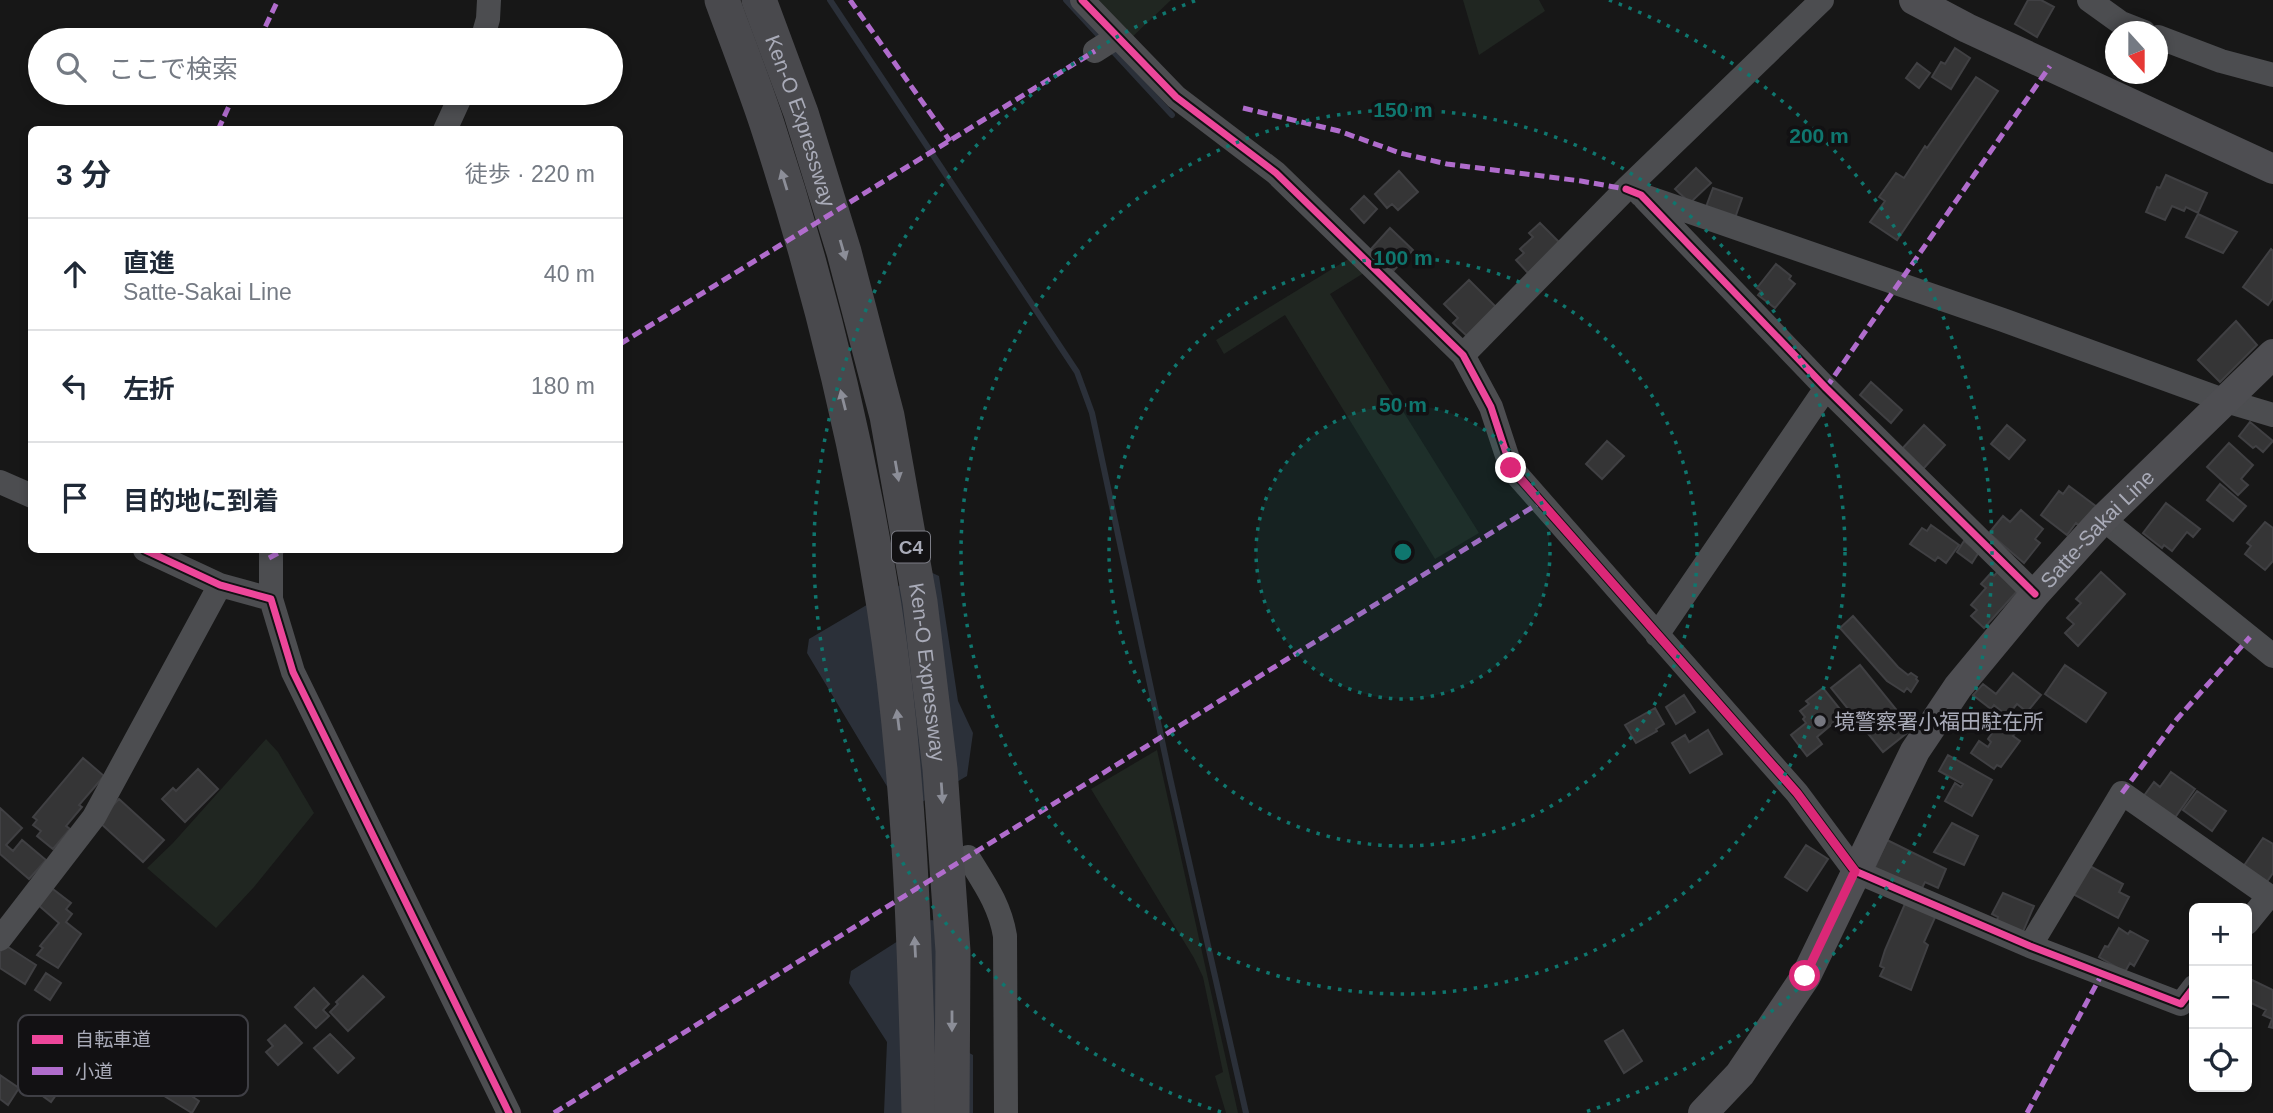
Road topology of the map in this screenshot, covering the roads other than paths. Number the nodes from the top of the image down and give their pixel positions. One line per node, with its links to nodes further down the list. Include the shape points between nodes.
1 (489, 0): 9 (street)
2 (722, 0): 39 (highway, Ken-O Expressway / C4, one-way to 2, via 916,953 904,774 884,606 849,427 808,262 767,123)
3 (759, 0): 40 (highway, Ken-O Expressway / C4, one-way to 40, via 801,113 850,277 887,416 920,602 940,769 953,951)
4 (1082, 0): 17 (street, via 1109,42 1276,173)
5 (1822, 0): 15 (street)
6 (1914, 0): 14 (main road)
7 (2089, 0): 8 (street)
8 (2118, 21)
9 (485, 28)
10 (2168, 41): 11 (street)
11 (2273, 75)
12 (456, 105): 13 (street)
13 (447, 126)
14 (2273, 169)
15 (1633, 192): 17 (street); 18 (street); 19 (street)
16 (2273, 354): 19 (main road, Satte-Sakai Line)
17 (1463, 355): 29 (street, via 1491,407 1511,468)
18 (1826, 388): 27 (street); 29 (street)
19 (2226, 401): 20 (street); 23 (main road, Satte-Sakai Line)
20 (2273, 415)
21 (0, 482): 22 (street)
22 (28, 494)
23 (2103, 519): 27 (main road, Satte-Sakai Line); 30 (street)
24 (151, 553): 26 (street)
25 (271, 553): 28 (street)
26 (220, 585): 28 (street); 35 (street, via 94,817)
27 (2035, 594): 32 (main road, Satte-Sakai Line, via 1958,687 1915,751)
28 (271, 599): 38 (street, via 293,672)
29 (1657, 635): 32 (street, via 1797,793)
30 (2273, 656)
31 (968, 857): 41 (street, via 1003,920)
32 (1855, 871): 36 (street); 42 (main road, Satte-Sakai Line, via 1805,976 1740,1074)
33 (2271, 895): 34 (street); 36 (street, via 2122,793)
34 (2252, 917)
35 (0, 939)
36 (2030, 946): 37 (street, via 2181,1004)
37 (2189, 994)
38 (509, 1113)
39 (919, 1113)
40 (952, 1113)
41 (1006, 1113)
42 (1703, 1113)

